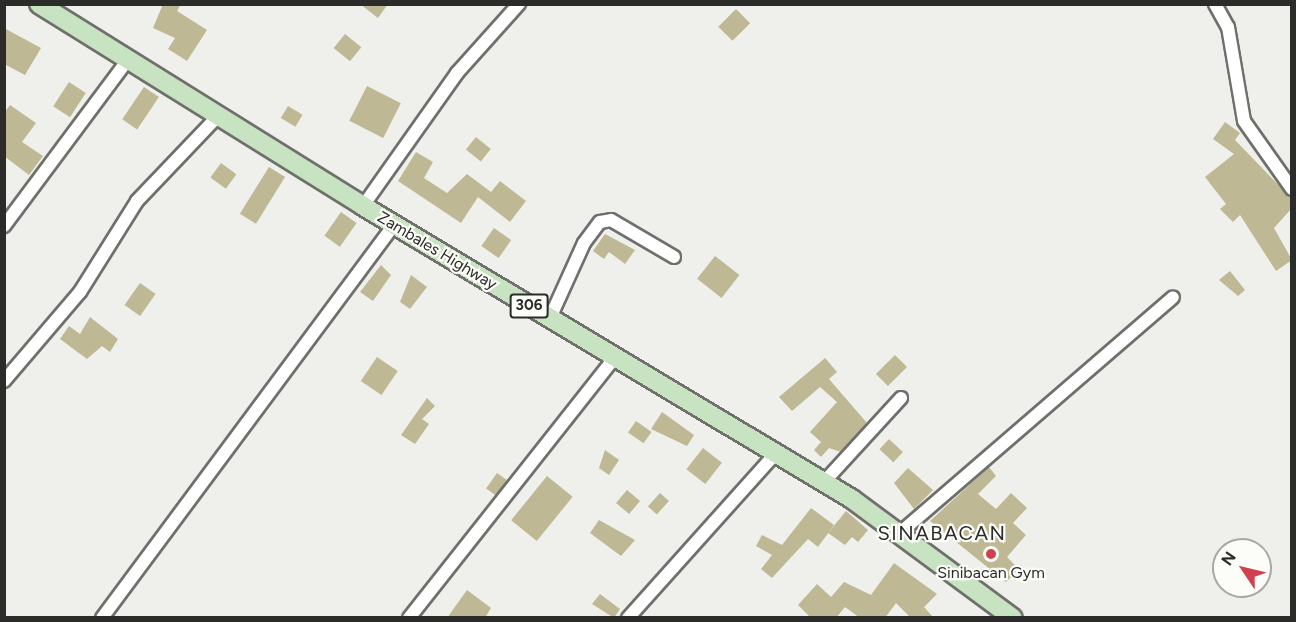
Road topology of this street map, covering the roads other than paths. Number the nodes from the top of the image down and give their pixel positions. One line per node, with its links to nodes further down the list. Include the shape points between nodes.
1 (39, 4): 4 (main road, Zambales Highway / 306)
2 (519, 4): 7 (street, via 457,73)
3 (1215, 4): 6 (street, via 1228,27 1244,121)
4 (127, 61): 5 (main road, Zambales Highway / 306); 9 (street)
5 (218, 116): 7 (main road, Zambales Highway / 306); 14 (street, via 137,201 80,292)
6 (1292, 189)
7 (363, 206): 8 (main road, Zambales Highway / 306)
8 (394, 225): 12 (main road, Zambales Highway / 306); 19 (street)
9 (4, 226)
10 (674, 257): 12 (street, via 610,220 600,222 584,243)
11 (1173, 297): 18 (street)
12 (550, 318): 13 (main road, Zambales Highway / 306)
13 (615, 357): 16 (main road, Zambales Highway / 306); 20 (street)
14 (4, 381)
15 (901, 398): 17 (street)
16 (776, 453): 17 (main road, Zambales Highway / 306); 21 (street)
17 (824, 482): 18 (main road, Zambales Highway / 306)
18 (901, 532): 22 (main road, Zambales Highway / 306)
19 (102, 618)
20 (408, 618)
21 (628, 618)
22 (1013, 618)

